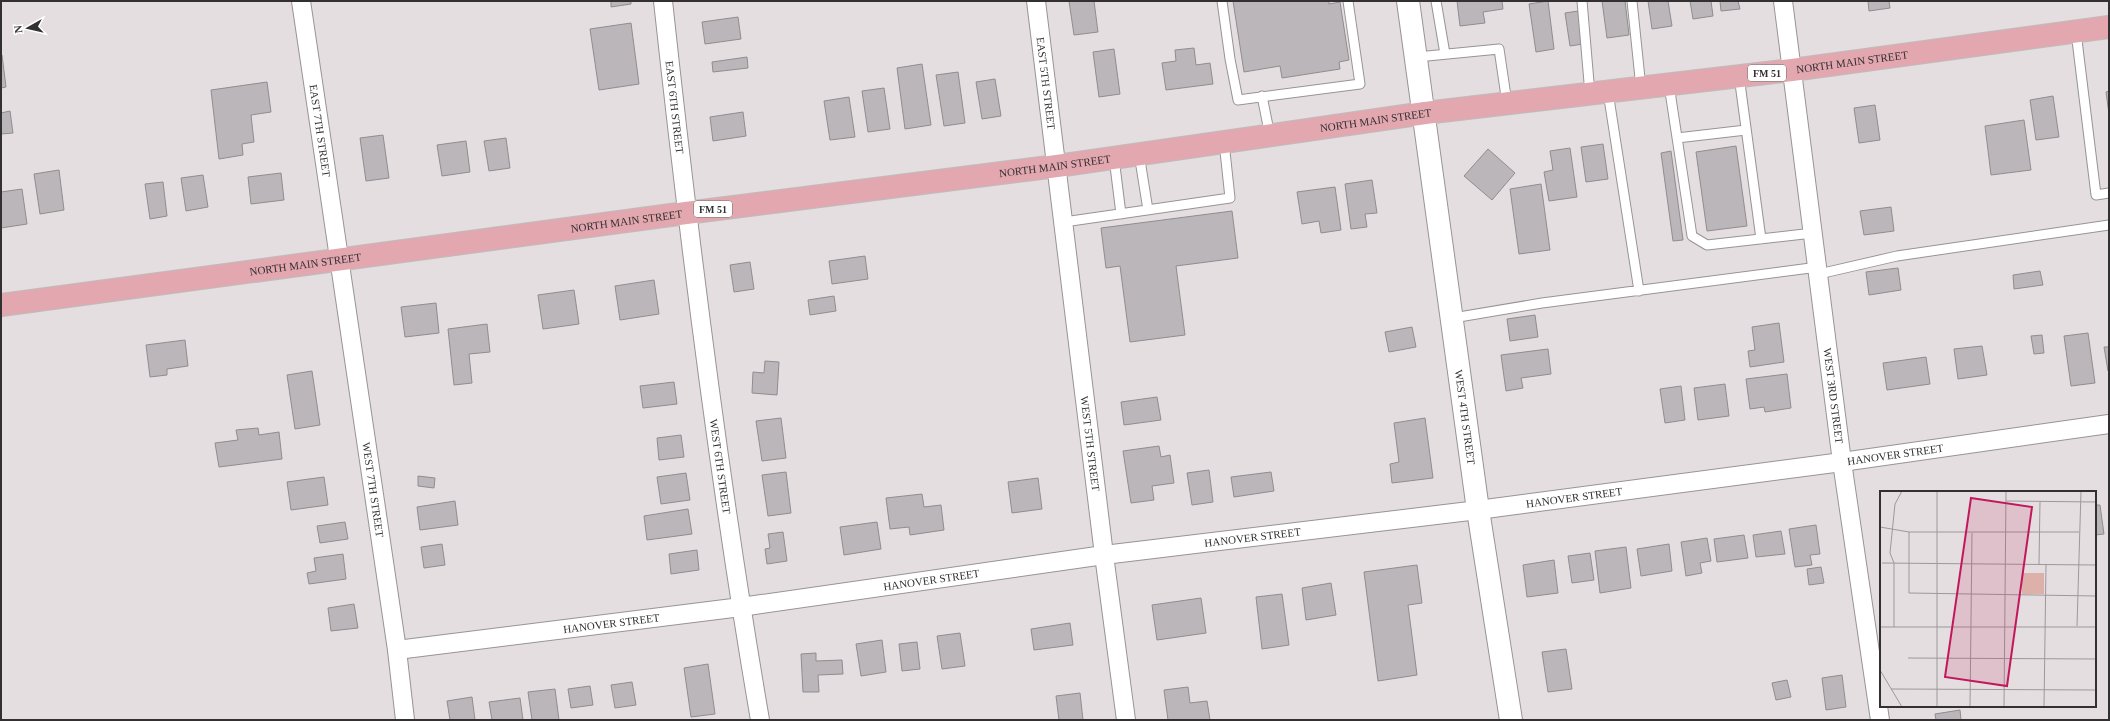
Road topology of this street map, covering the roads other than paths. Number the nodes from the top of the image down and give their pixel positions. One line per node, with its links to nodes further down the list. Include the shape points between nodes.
1 (301, 1): 38 (street, EAST 7TH STREET)
2 (663, 1): 32 (street, EAST 6TH STREET)
3 (1036, 1): 29 (street, EAST 5TH STREET)
4 (1222, 1): 20 (lane, via 1238,100)
5 (1348, 1): 20 (lane, via 1360,84)
6 (1408, 1): 14 (main road, WEST 4TH STREET)
7 (1436, 1): 13 (lane)
8 (1582, 1): 19 (lane)
9 (1632, 1): 18 (lane)
10 (1783, 1): 15 (street, WEST 3RD STREET)
11 (2109, 27): 12 (main road, NORTH MAIN STREET / FM 51)
12 (2076, 32): 15 (main road, NORTH MAIN STREET / FM 51); 30 (lane, via 2096,195)
13 (1445, 54): 14 (lane); 21 (lane, via 1499,49)
14 (1417, 57): 22 (main road, WEST 4TH STREET)
15 (1792, 70): 16 (main road, NORTH MAIN STREET / FM 51); 36 (street, WEST 3RD STREET)
16 (1739, 76): 17 (main road, NORTH MAIN STREET / FM 51); 23 (lane)
17 (1669, 84): 18 (main road, NORTH MAIN STREET / FM 51); 25 (lane)
18 (1642, 88): 19 (main road, NORTH MAIN STREET / FM 51)
19 (1599, 93): 21 (main road, NORTH MAIN STREET / FM 51); 40 (lane)
20 (1262, 96): 24 (lane)
21 (1507, 104): 22 (main road, NORTH MAIN STREET / FM 51)
22 (1425, 113): 24 (main road, NORTH MAIN STREET / FM 51); 42 (main road, WEST 4TH STREET)
23 (1746, 130): 25 (lane); 37 (lane)
24 (1270, 136): 26 (main road, NORTH MAIN STREET / FM 51)
25 (1677, 138): 37 (lane, via 1692,236 1707,245)
26 (1224, 142): 27 (main road, NORTH MAIN STREET / FM 51); 31 (lane, via 1230,198)
27 (1139, 154): 28 (main road, NORTH MAIN STREET / FM 51); 31 (lane)
28 (1114, 158): 29 (main road, NORTH MAIN STREET / FM 51); 33 (lane)
29 (1057, 166): 32 (main road, NORTH MAIN STREET / FM 51); 34 (street, WEST 5TH STREET)
30 (2109, 193)
31 (1148, 210): 33 (lane)
32 (686, 213): 38 (main road, NORTH MAIN STREET / FM 51); 47 (street, WEST 6TH STREET)
33 (1121, 214): 34 (lane)
34 (1064, 222): 46 (street, WEST 5TH STREET)
35 (2109, 225): 39 (lane)
36 (1813, 232): 37 (lane); 39 (street, WEST 3RD STREET)
37 (1761, 239)
38 (338, 260): 41 (main road, NORTH MAIN STREET / FM 51); 48 (street, WEST 7TH STREET)
39 (1818, 270): 40 (lane); 44 (street, WEST 3RD STREET)
40 (1639, 291): 42 (lane)
41 (1, 305)
42 (1453, 318): 45 (main road, WEST 4TH STREET)
43 (2109, 424): 44 (street, HANOVER STREET)
44 (1842, 462): 45 (street, HANOVER STREET); 53 (street, WEST 3RD STREET)
45 (1478, 510): 46 (street, HANOVER STREET); 52 (main road, WEST 4TH STREET)
46 (1104, 555): 47 (street, HANOVER STREET); 51 (street, WEST 5TH STREET)
47 (741, 608): 48 (street, HANOVER STREET); 50 (street, WEST 6TH STREET)
48 (397, 650): 49 (street, WEST 7TH STREET)
49 (405, 720)
50 (760, 720)
51 (1126, 720)
52 (1511, 720)
53 (1880, 720)

